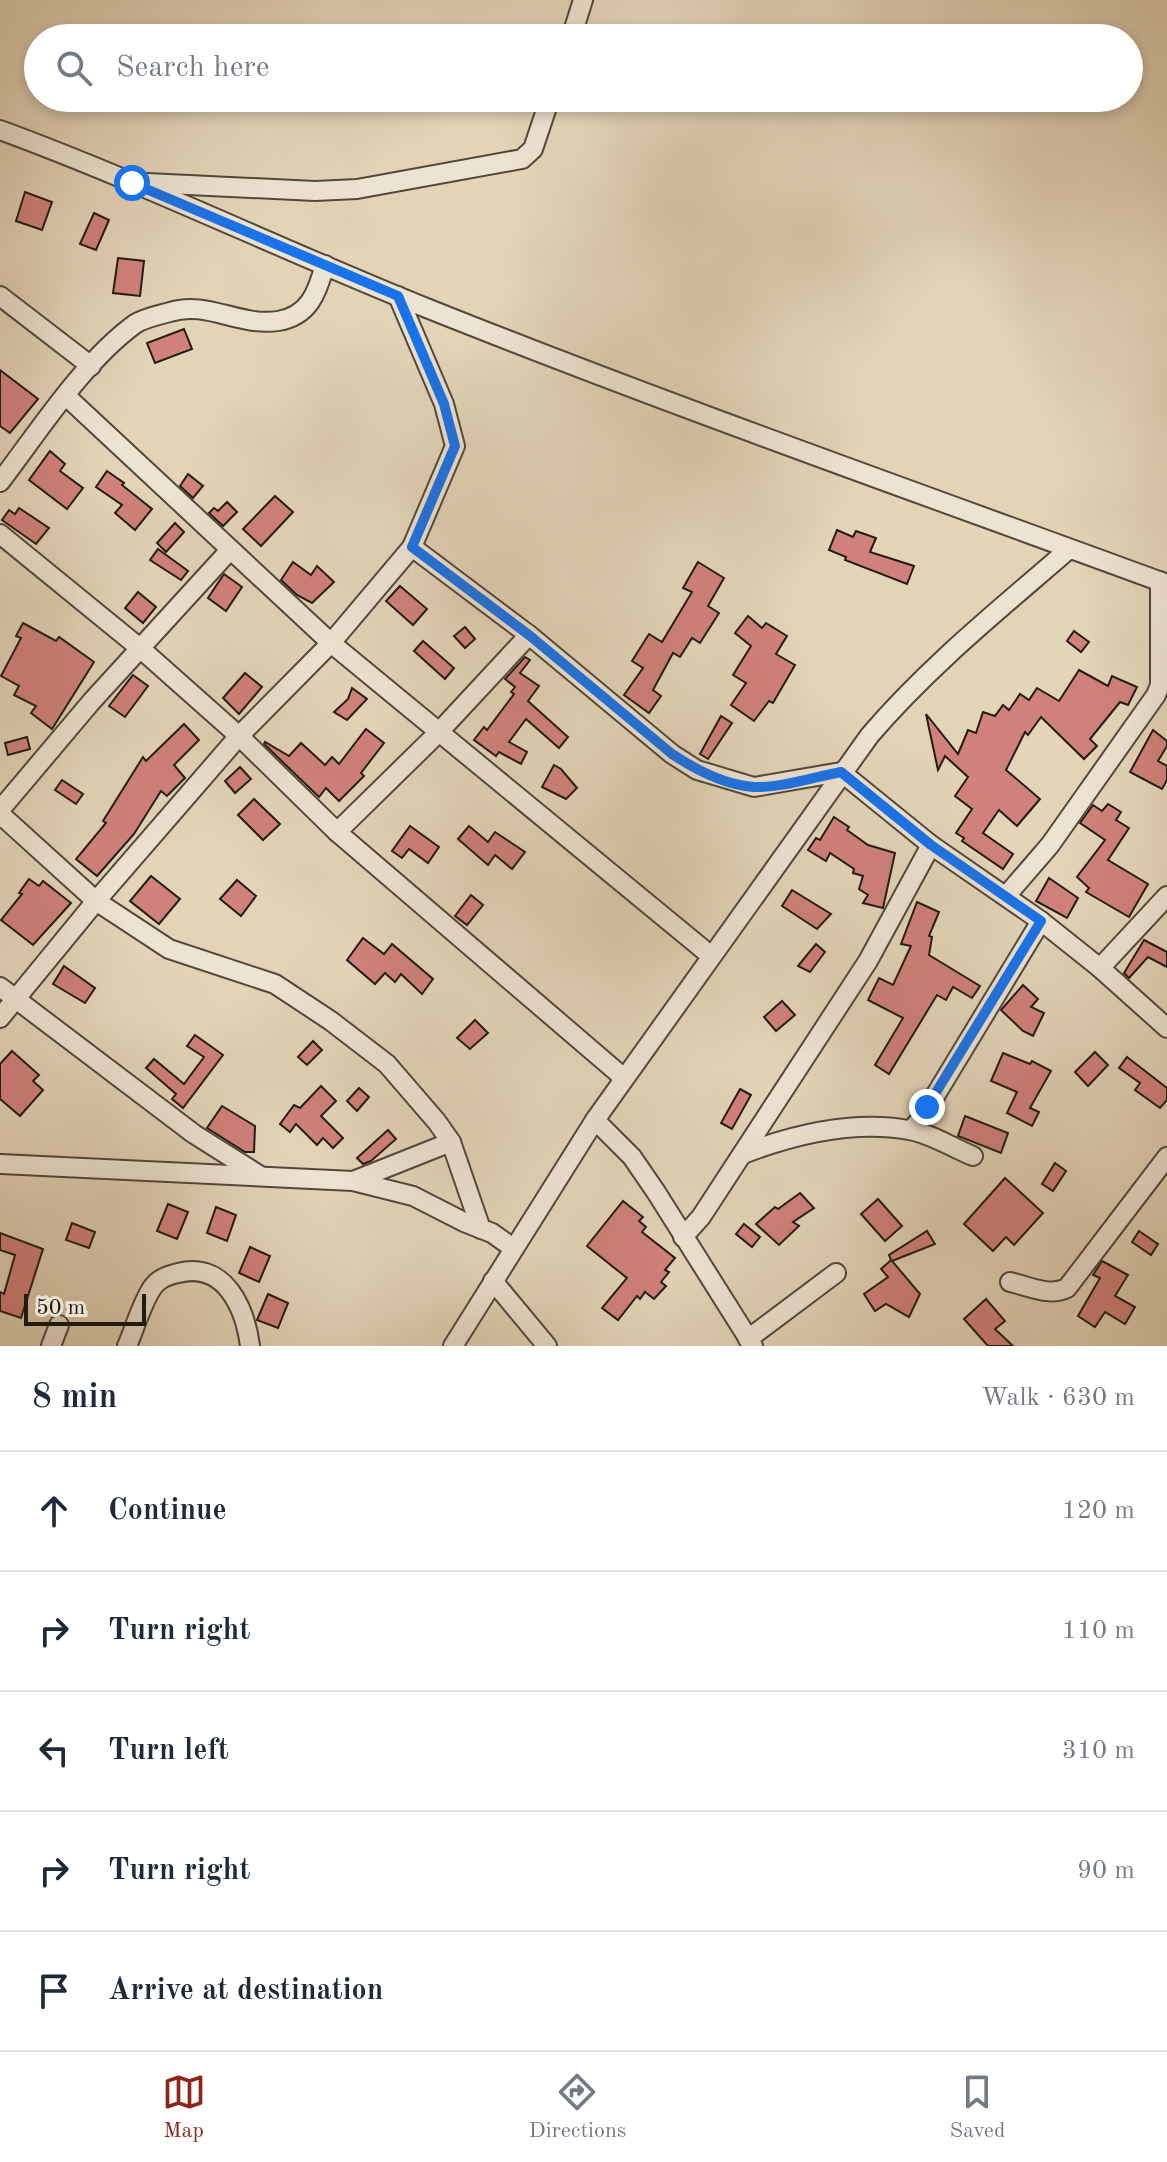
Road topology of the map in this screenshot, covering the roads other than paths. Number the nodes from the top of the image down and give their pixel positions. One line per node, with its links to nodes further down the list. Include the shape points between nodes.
1 (581, 2): 2 (street)
2 (575, 24)
3 (545, 112): 5 (street, via 533,149 522,159 357,189)
4 (0, 130): 5 (street)
5 (132, 183): 6 (street)
6 (325, 265): 8 (street); 9 (street, via 317,292 297,316 264,323 187,307 173,310 137,322)
7 (0, 296): 9 (street)
8 (398, 296): 13 (street, via 444,404 455,446); 15 (street)
9 (91, 366): 10 (street)
10 (66, 396): 11 (street); 14 (street)
11 (0, 482)
12 (0, 534): 19 (street)
13 (412, 547): 17 (street); 18 (street)
14 (230, 550): 18 (street); 19 (street)
15 (1068, 550): 16 (street); 23 (street, via 906,693)
16 (1164, 583): 20 (street)
17 (529, 635): 21 (street); 23 (street, via 697,770 754,787)
18 (331, 643): 21 (street); 22 (street)
19 (141, 649): 22 (street); 24 (street)
20 (1164, 688): 27 (street, via 1050,845)
21 (438, 733): 25 (street); 31 (street)
22 (239, 736): 25 (street); 29 (street)
23 (841, 772): 26 (street); 31 (street)
24 (0, 812): 29 (street)
25 (337, 832): 37 (street)
26 (931, 845): 27 (street); 41 (street, via 868,961)
27 (1006, 896): 30 (street)
28 (1167, 896): 32 (street)
29 (96, 901): 34 (street); 40 (street, via 169,949 275,984 331,1021 387,1064)
30 (1041, 921): 32 (street); 39 (street)
31 (710, 955): 37 (street)
32 (1100, 968): 36 (street)
33 (0, 987): 34 (street)
34 (17, 998): 35 (street); 45 (street, via 194,1134)
35 (0, 1018)
36 (1167, 1028)
37 (624, 1078): 38 (street)
38 (595, 1120): 48 (street, via 632,1157); 49 (street)
39 (911, 1130): 41 (street, via 854,1127 786,1138); 42 (street)
40 (451, 1142): 46 (street); 47 (street)
41 (743, 1154): 48 (street)
42 (973, 1156)
43 (1167, 1157): 52 (street, via 1067,1288 1045,1291)
44 (0, 1164): 45 (street)
45 (259, 1175): 46 (street)
46 (353, 1181): 47 (street, via 413,1196)
47 (481, 1229): 49 (street)
48 (683, 1237): 54 (street)
49 (513, 1248): 51 (street)
50 (836, 1273): 54 (street)
51 (493, 1281): 58 (street); 59 (street)
52 (1010, 1282)
53 (59, 1325): 55 (street)
54 (750, 1342)
55 (51, 1346)
56 (127, 1346): 57 (street, via 152,1287 165,1276 186,1271 206,1272 227,1284)
57 (250, 1346)
58 (453, 1346)
59 (547, 1346)

